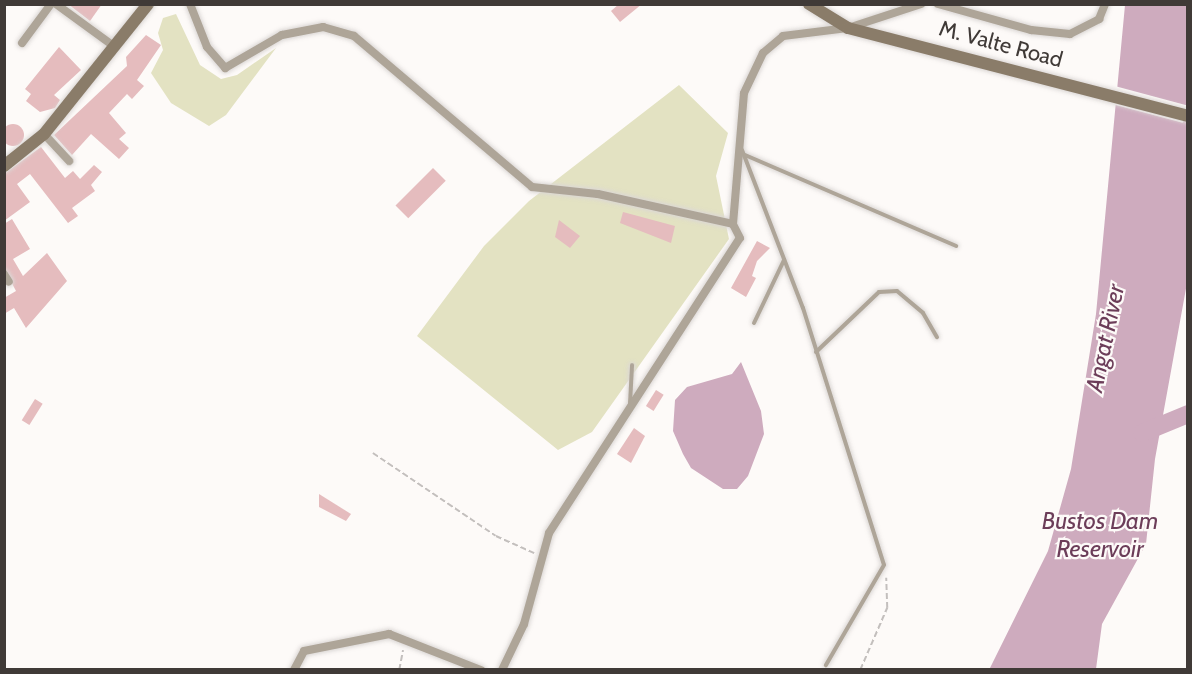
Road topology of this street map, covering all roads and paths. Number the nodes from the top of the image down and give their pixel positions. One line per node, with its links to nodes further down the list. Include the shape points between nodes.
1 (51, 4): 10 (street)
2 (56, 4): 11 (street)
3 (148, 4): 11 (main road)
4 (190, 4): 18 (street, via 214,61 225,68 282,35 323,27 354,36 531,186 598,194)
5 (809, 4): 9 (main road, M. Valte Road)
6 (921, 4): 9 (street)
7 (938, 4): 8 (street, via 1031,30 1070,34 1099,19)
8 (1105, 4)
9 (848, 28): 12 (main road, M. Valte Road); 14 (street, via 783,36 763,53 744,93)
10 (22, 43)
11 (115, 47): 13 (main road)
12 (1188, 116)
13 (44, 134): 16 (street); 17 (main road)
14 (740, 143): 15 (lane); 18 (street)
15 (744, 155): 19 (lane); 20 (lane)
16 (69, 161)
17 (4, 166)
18 (733, 224): 25 (street, via 740,238)
19 (956, 246)
20 (785, 260): 21 (lane); 23 (lane)
21 (754, 323)
22 (937, 337): 23 (lane, via 923,313 897,291 879,292)
23 (816, 352): 28 (lane)
24 (632, 365): 25 (lane)
25 (631, 411): 27 (street, via 549,533)
26 (373, 453): 27 (path, via 496,536)
27 (542, 556): 34 (street, via 524,624)
28 (884, 565): 30 (lane); 35 (path, via 887,608)
29 (412, 640): 31 (street, via 389,634 321,646 304,651); 32 (path); 33 (street)
30 (826, 665)
31 (294, 669)
32 (399, 669)
33 (482, 669)
34 (502, 669)
35 (860, 669)

